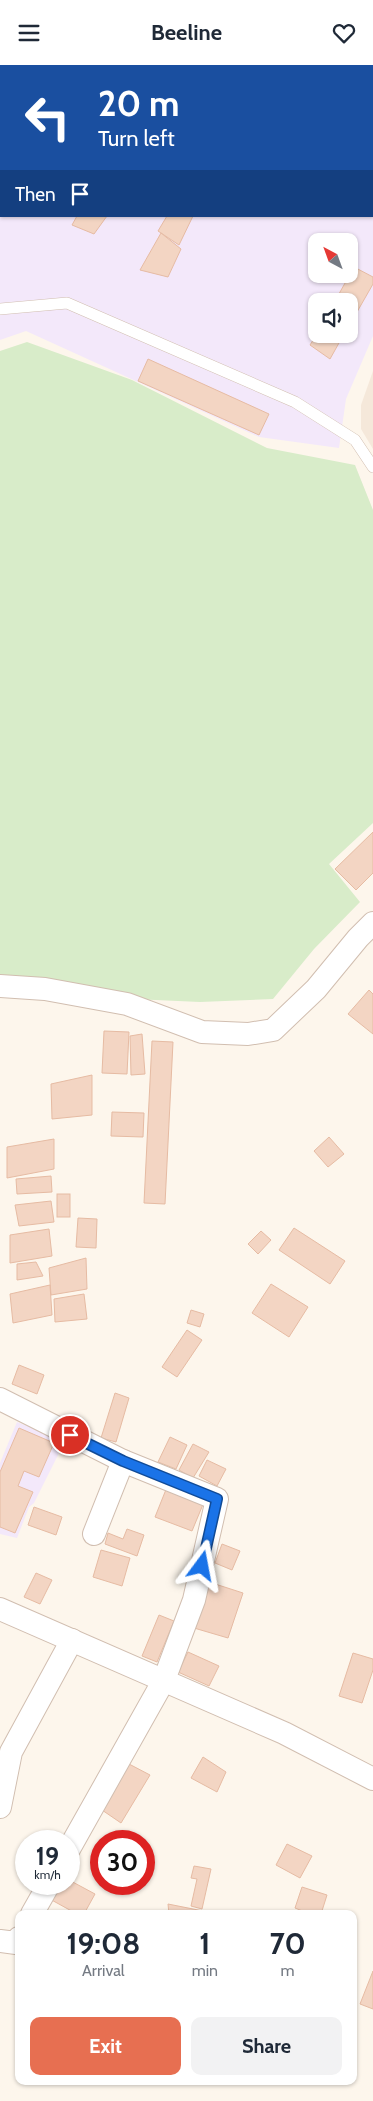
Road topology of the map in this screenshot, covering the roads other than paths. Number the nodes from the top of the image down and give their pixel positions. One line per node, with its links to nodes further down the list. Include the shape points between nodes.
1 (0, 309): 2 (lane, via 67,303 295,402 355,440)
2 (373, 467)
3 (373, 910): 4 (lane)
4 (366, 930): 5 (street, via 316,989 273,1030 248,1034 202,1032 127,1004 45,989)
5 (0, 986)
6 (0, 1399): 7 (street)
7 (123, 1461): 8 (street); 11 (street, via 217,1499 194,1600)
8 (94, 1534)
9 (0, 1609): 10 (street)
10 (72, 1640): 11 (street); 12 (street)
11 (164, 1680): 13 (street, via 284,1733); 15 (street)
12 (6, 1750): 14 (street)
13 (373, 1779)
14 (0, 1807)
15 (80, 1830)
16 (43, 1895): 17 (street)
17 (34, 1910)
18 (0, 1941): 19 (street)
19 (15, 1943)

